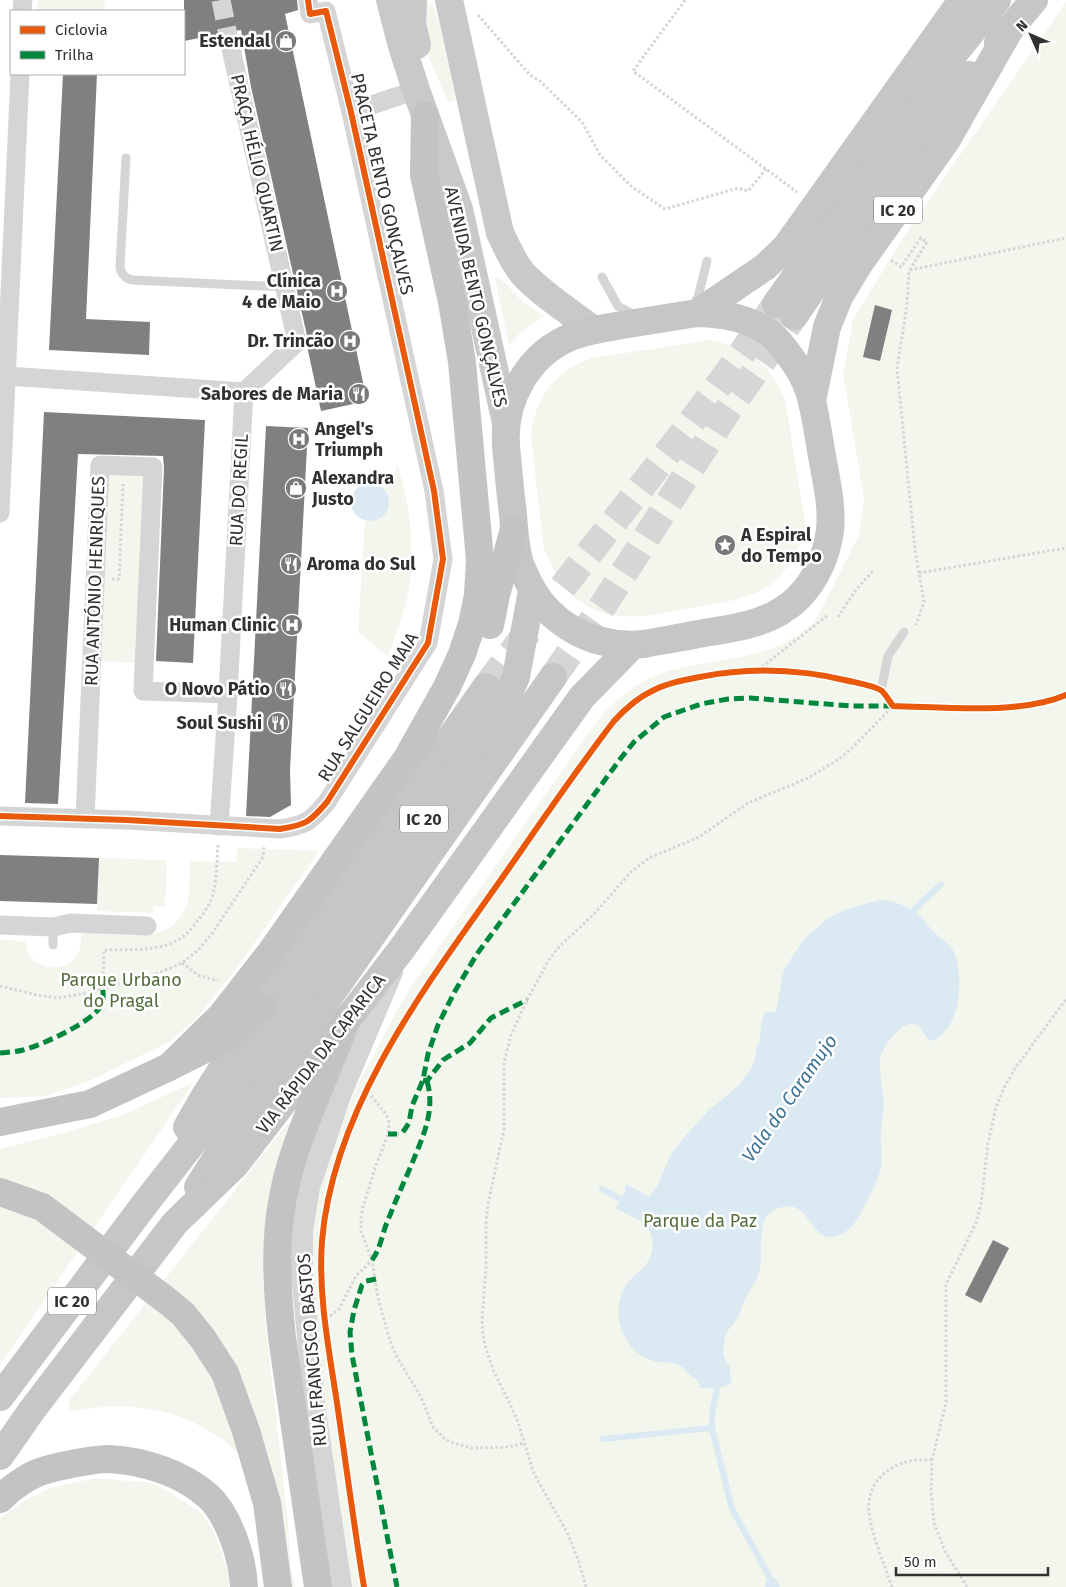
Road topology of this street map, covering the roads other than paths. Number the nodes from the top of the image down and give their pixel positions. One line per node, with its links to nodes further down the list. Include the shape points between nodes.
1 (308, 0): 12 (street, PRACETA BENTO GONÇALVES, via 310,14 326,10)
2 (390, 0): 11 (main road, AVENIDA BENTO GONÇALVES)
3 (413, 0): 15 (main road, via 412,24 420,58 450,144)
4 (449, 0): 22 (main road, via 500,233 522,273)
5 (965, 0): 20 (highway, via 786,247 765,267)
6 (997, 0): 8 (highway, via 949,60 785,310 924,126)
7 (1034, 0): 8 (highway, IC 20)
8 (1010, 29): 26 (highway, IC 20, via 946,141 839,297 827,327)
9 (229, 40): 18 (street, PRAÇA HÉLIO QUARTIN)
10 (20, 75): 19 (street)
11 (416, 90): 12 (street, PRACETA BENTO GONÇALVES); 13 (main road, AVENIDA BENTO GONÇALVES)
12 (352, 112): 25 (street, PRACETA BENTO GONÇALVES)
13 (425, 116): 15 (main road, AVENIDA BENTO GONÇALVES); 37 (highway, via 424,175 462,362 480,560 478,595 462,654)
14 (126, 158): 18 (lane, via 120,267 126,277 133,280)
15 (459, 209): 27 (main road, AVENIDA BENTO GONÇALVES)
16 (707, 261): 20 (lane)
17 (602, 277): 21 (lane, via 618,306)
18 (284, 287): 24 (street, PRAÇA HÉLIO QUARTIN, via 297,342)
19 (5, 300): 23 (street)
20 (692, 314): 21 (highway); 26 (highway, via 722,314 744,320 774,337 792,359)
21 (644, 322): 22 (highway)
22 (594, 330): 27 (highway, via 573,336 540,356 517,387)
23 (7, 376): 24 (street); 28 (street)
24 (244, 392): 36 (street, RUA DO REGIL)
25 (412, 393): 40 (street, RUA SALGUEIRO MAIA, via 434,491 443,559 428,643 327,802 310,821 280,829)
26 (812, 401): 32 (highway, via 831,520 826,553 808,586 785,608 753,624)
27 (506, 423): 29 (highway)
28 (0, 513)
29 (514, 529): 30 (highway, via 519,561); 37 (highway, via 479,658 457,694)
30 (532, 591): 32 (highway, via 545,609 584,636 608,643); 49 (highway, IC 20, via 516,678 505,702 241,1078)
31 (904, 632): 35 (lane, via 888,656)
32 (633, 645): 43 (highway, VIA RÁPIDA DA CAPARICA / IC 20, via 582,697)
33 (553, 677): 50 (highway, via 219,1154)
34 (486, 687): 44 (highway)
35 (881, 690)
36 (228, 694): 39 (street, RUA ANTÓNIO HENRIQUES, via 143,690 153,467 100,465); 40 (street, RUA DO REGIL)
37 (411, 751): 46 (highway, via 271,952 221,1016)
38 (0, 816): 39 (street, RUA SALGUEIRO MAIA)
39 (85, 819): 40 (street, RUA SALGUEIRO MAIA)
40 (219, 826)
41 (0, 925): 42 (street, via 53,936 71,923)
42 (147, 926)
43 (401, 950): 45 (highway, VIA RÁPIDA DA CAPARICA / IC 20); 57 (street, RUA FRANCISCO BASTOS, via 341,1093 309,1187 302,1231 302,1274 315,1411)
44 (262, 1007): 46 (highway, via 221,1041); 49 (highway, via 206,1094)
45 (347, 1018): 50 (highway, VIA RÁPIDA DA CAPARICA / IC 20, via 235,1165); 56 (highway, via 290,1167 278,1246 282,1337)
46 (169, 1067): 47 (highway, via 90,1104)
47 (0, 1122)
48 (0, 1192): 55 (highway, via 42,1207 166,1300 183,1314 203,1339 225,1373 246,1431 267,1503)
49 (144, 1205): 51 (highway, IC 20)
50 (175, 1223): 52 (highway, VIA RÁPIDA DA CAPARICA / IC 20)
51 (0, 1397)
52 (0, 1456)
53 (0, 1499): 54 (highway, via 25,1479 49,1468 88,1461 131,1462 176,1475 210,1497 221,1513 237,1547)
54 (244, 1587)
55 (278, 1587)
56 (318, 1587)
57 (341, 1587)

